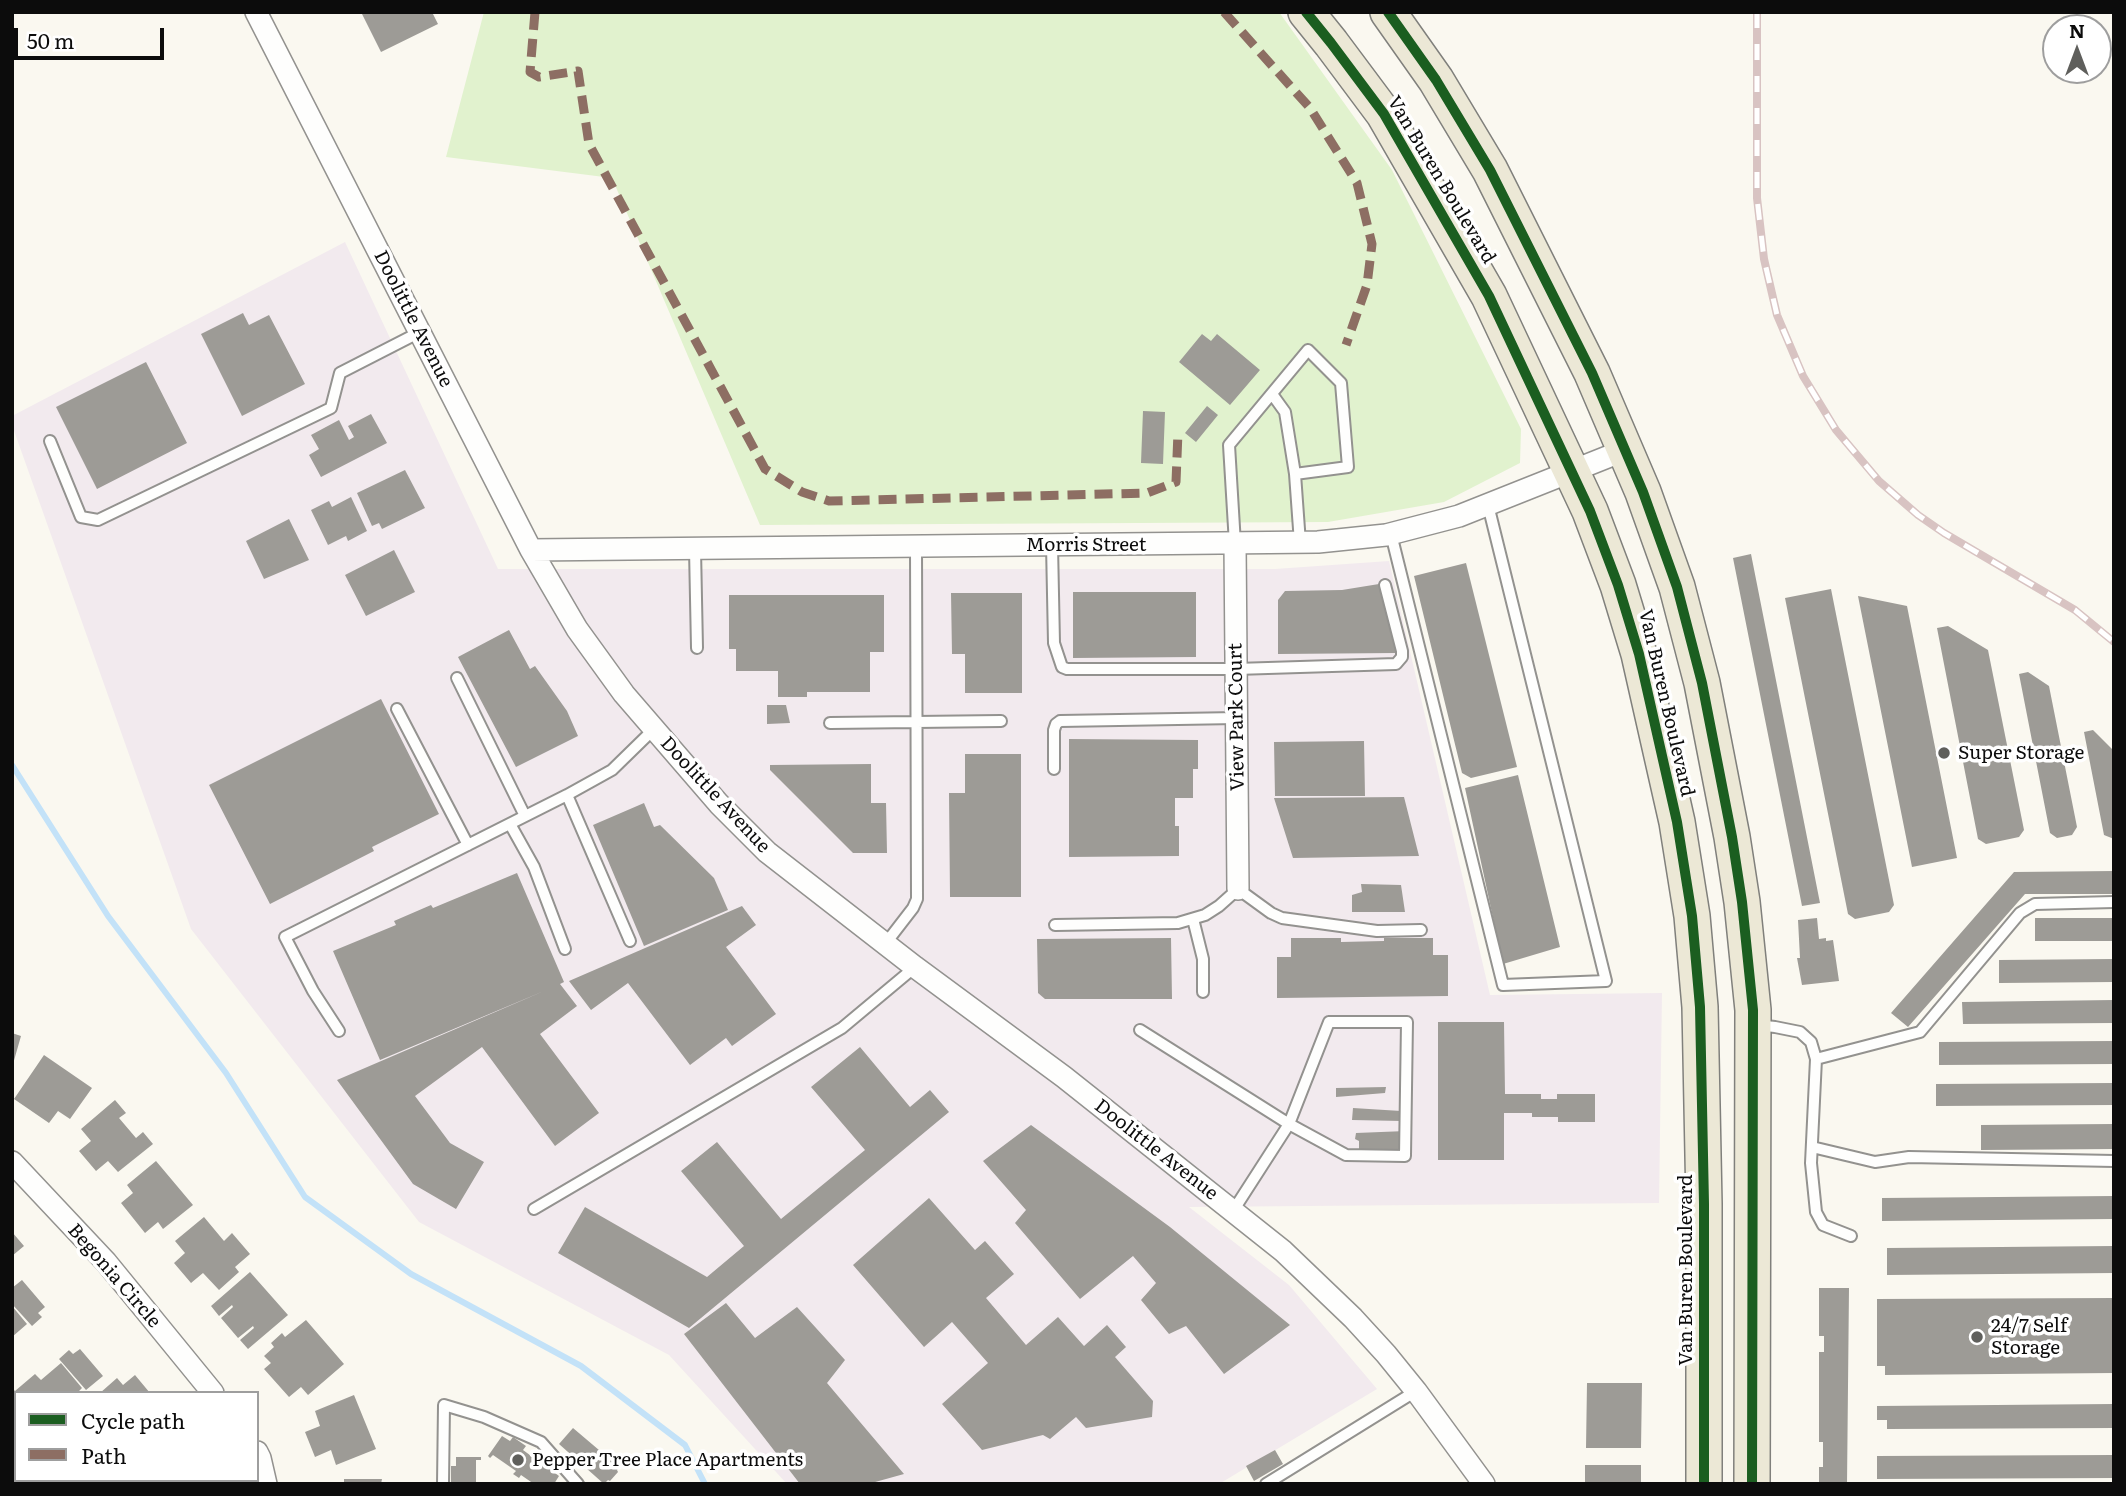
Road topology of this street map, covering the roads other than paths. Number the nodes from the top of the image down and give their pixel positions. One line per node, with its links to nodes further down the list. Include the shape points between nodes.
1 (256, 12): 4 (street, Doolittle Avenue)
2 (1306, 12): 8 (main road, Van Buren Boulevard, via 1384,114 1430,192 1489,296)
3 (1388, 12): 7 (main road, Van Buren Boulevard, via 1490,170 1580,348)
4 (419, 332): 6 (lane, via 340,373 331,408 98,520 82,517); 17 (street, Doolittle Avenue)
5 (1272, 394): 9 (lane, via 1285,412); 9 (lane, via 1308,350 1340,383 1348,467); 13 (lane, via 1229,445)
6 (50, 441)
7 (1625, 450): 8 (street, Morris Street); 43 (main road, Van Buren Boulevard, via 1677,587 1702,683 1742,901)
8 (1572, 472): 10 (street, Morris Street); 62 (main road, Van Buren Boulevard, via 1618,585 1639,654 1677,822 1692,916 1700,1007 1704,1178)
9 (1294, 474): 12 (lane)
10 (1488, 505): 11 (street, Morris Street); 11 (lane, via 1606,981 1503,985)
11 (1391, 534): 12 (street, Morris Street)
12 (1300, 543): 13 (street, Morris Street)
13 (1235, 544): 14 (street, Morris Street); 20 (street, View Park Court)
14 (1052, 545): 15 (street, Morris Street); 20 (lane, via 1054,643 1062,667)
15 (916, 547): 16 (street, Morris Street); 25 (lane)
16 (695, 549): 17 (street, Morris Street); 19 (lane)
17 (531, 550): 27 (street, Doolittle Avenue, via 577,629)
18 (1385, 585): 20 (lane, via 1402,652 1396,664)
19 (697, 648)
20 (1236, 669): 23 (street, View Park Court)
21 (457, 678): 30 (lane)
22 (397, 709): 32 (lane)
23 (1237, 718): 28 (lane, via 1060,721 1054,730); 33 (street, View Park Court)
24 (1000, 721): 25 (lane)
25 (917, 722): 26 (lane); 39 (lane, via 917,898)
26 (830, 723)
27 (654, 729): 29 (lane, via 611,770); 39 (street, Doolittle Avenue, via 767,852)
28 (1054, 769)
29 (567, 795): 30 (lane); 38 (lane)
30 (524, 816): 31 (lane)
31 (510, 824): 32 (lane); 40 (lane, via 534,867)
32 (468, 845): 45 (lane, via 285,937)
33 (1238, 889): 35 (lane, via 1219,906); 37 (lane, via 1282,918 1377,931)
34 (2114, 902): 46 (lane, via 2035,904 2020,913 1920,1032)
35 (1193, 919): 36 (lane, via 1150,925); 42 (lane, via 1203,959)
36 (1055, 925)
37 (1421, 930)
38 (630, 941)
39 (886, 943): 41 (street, Doolittle Avenue)
40 (565, 949)
41 (915, 967): 51 (lane, via 842,1028); 52 (street, Doolittle Avenue)
42 (1203, 992)
43 (1753, 1025): 46 (lane, via 1800,1032 1811,1042); 63 (main road, Van Buren Boulevard)
44 (1140, 1030): 47 (lane)
45 (340, 1031)
46 (1816, 1059): 48 (lane)
47 (1289, 1124): 47 (lane, via 1329,1022 1407,1022 1405,1156 1346,1154); 52 (lane)
48 (1812, 1147): 49 (lane, via 1875,1162 1909,1157); 53 (lane, via 1816,1212 1823,1225)
49 (2114, 1161)
50 (12, 1162): 54 (street, Begonia Circle, via 106,1262)
51 (534, 1209)
52 (1233, 1211): 55 (street, Doolittle Avenue, via 1353,1318)
53 (1851, 1236)
54 (211, 1391)
55 (1416, 1391): 60 (lane); 61 (street, Doolittle Avenue)
56 (259, 1459): 57 (street)
57 (266, 1484)
58 (443, 1484): 59 (lane, via 444,1405 541,1442)
59 (578, 1484)
60 (1266, 1484)
61 (1484, 1484)
62 (1704, 1484)
63 (1752, 1484)

